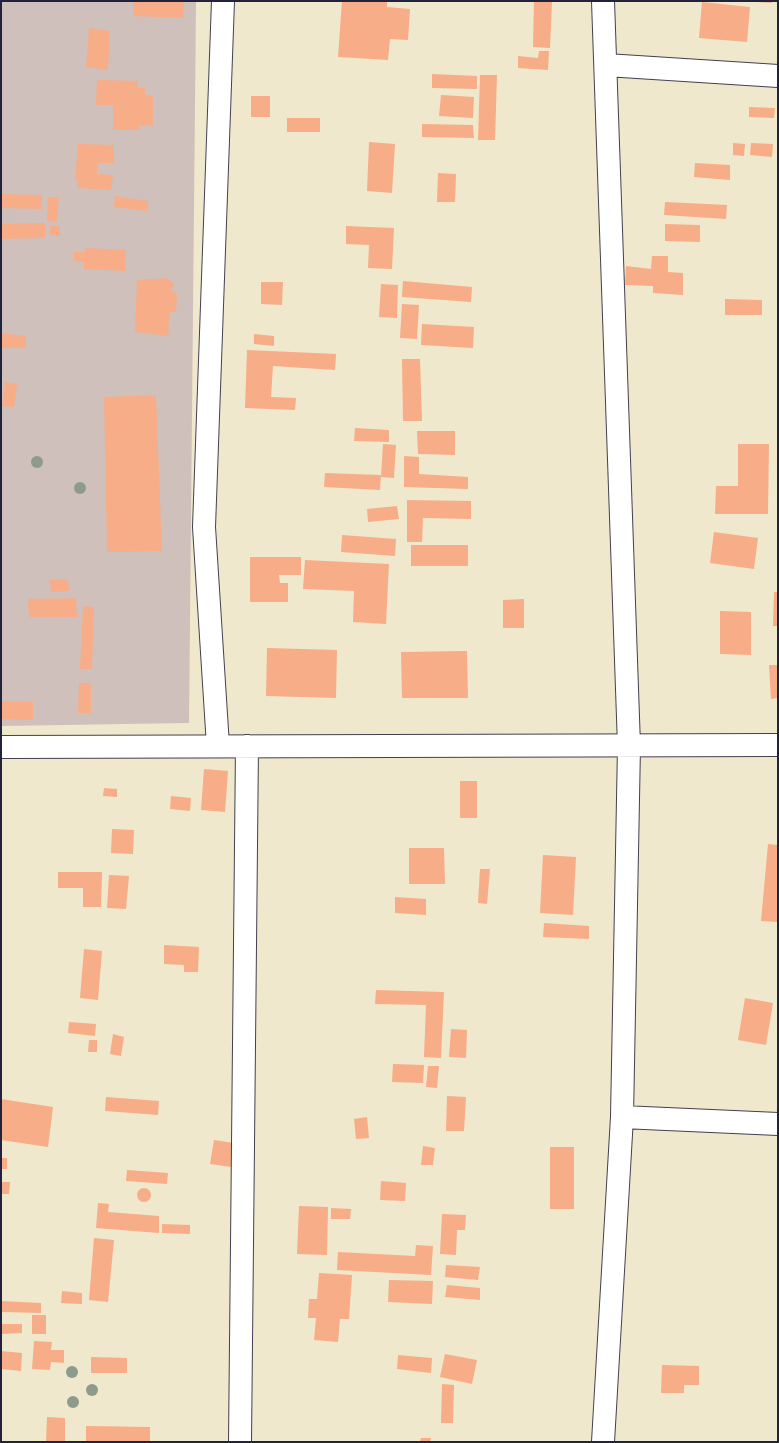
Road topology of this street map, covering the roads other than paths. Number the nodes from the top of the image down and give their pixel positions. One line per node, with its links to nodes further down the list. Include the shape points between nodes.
1 (223, 1): 7 (street, via 204,527)
2 (604, 1): 3 (street)
3 (606, 64): 4 (street); 9 (street)
4 (778, 76)
5 (778, 745): 9 (street)
6 (1, 746): 7 (street)
7 (218, 746): 8 (street)
8 (247, 746): 9 (street); 12 (street)
9 (628, 746): 10 (street)
10 (622, 1117): 11 (street); 13 (street)
11 (778, 1124)
12 (240, 1442)
13 (603, 1442)

